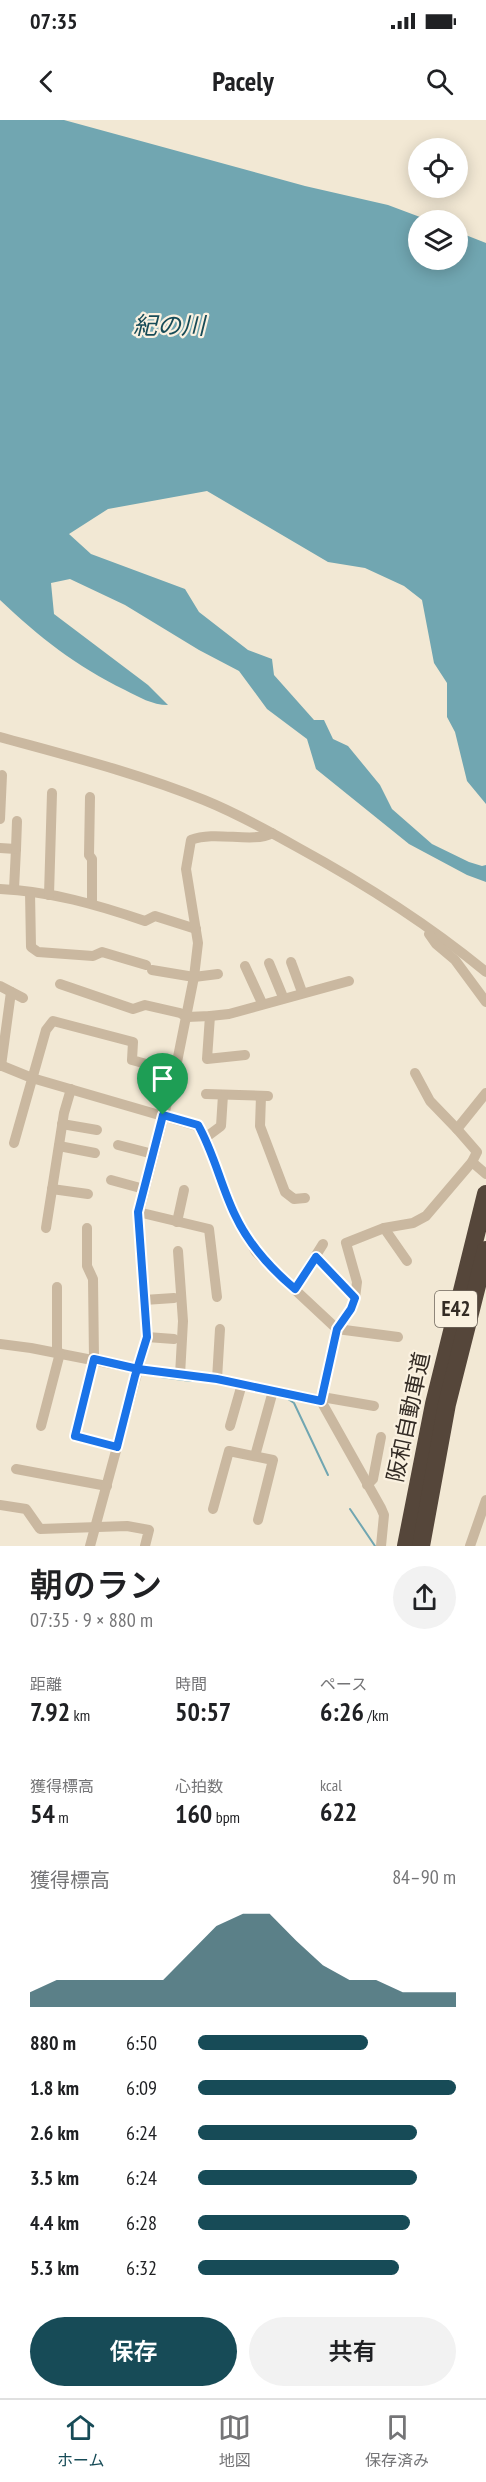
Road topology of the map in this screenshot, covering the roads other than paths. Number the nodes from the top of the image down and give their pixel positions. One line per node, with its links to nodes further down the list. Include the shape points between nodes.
1 (0, 737): 7 (street, via 117,768 205,800)
2 (2, 775): 5 (street)
3 (52, 793): 13 (street)
4 (90, 797): 14 (street)
5 (0, 819)
6 (17, 821): 9 (street)
7 (272, 833): 15 (street, via 341,871); 16 (street, via 262,839 237,835 191,840 186,869)
8 (0, 848): 9 (street)
9 (16, 849): 11 (street)
10 (0, 889): 11 (street)
11 (14, 889): 12 (street)
12 (30, 892): 13 (street); 22 (street, via 31,947 38,952 93,956 102,952)
13 (49, 894): 14 (street)
14 (92, 903): 16 (street, via 145,921 155,916)
15 (425, 928): 20 (street); 30 (street)
16 (196, 929): 22 (street)
17 (291, 962): 27 (street)
18 (269, 963): 28 (street)
19 (245, 966): 31 (street)
20 (486, 972)
21 (218, 975): 22 (street)
22 (194, 977): 33 (street)
23 (349, 981): 27 (street)
24 (60, 984): 33 (street, via 134,1009 145,1005)
25 (0, 986): 26 (street)
26 (11, 992): 29 (street); 35 (street)
27 (302, 992): 28 (street)
28 (284, 997): 31 (street)
29 (23, 998)
30 (486, 1002)
31 (262, 1003): 32 (street)
32 (210, 1016): 33 (street); 34 (street, via 207,1059)
33 (187, 1017): 36 (street)
34 (245, 1055)
35 (1, 1066): 38 (street)
36 (175, 1072): 38 (street, via 132,1060 133,1042 53,1021 46,1029); 43 (street)
37 (415, 1073): 45 (street, via 430,1101)
38 (32, 1078): 39 (street); 48 (street)
39 (71, 1089): 43 (street); 44 (street)
40 (486, 1093): 45 (street)
41 (206, 1094): 42 (street)
42 (223, 1095): 47 (street, via 221,1126); 61 (street, via 264,1096 260,1126 285,1192 294,1199)
43 (163, 1115): 47 (street, via 198,1125); 52 (street)
44 (63, 1124): 46 (street); 50 (street)
45 (457, 1129): 53 (street, via 477,1152)
46 (97, 1130)
47 (205, 1138): 73 (street, via 235,1215 251,1243)
48 (14, 1143)
49 (117, 1144): 52 (street)
50 (59, 1146): 51 (street); 56 (street)
51 (95, 1153)
52 (153, 1154): 57 (street)
53 (472, 1162): 54 (street); 64 (street, via 426,1216 413,1224)
54 (486, 1174)
55 (111, 1180): 57 (street)
56 (52, 1188): 59 (street); 65 (street)
57 (144, 1189): 62 (street)
58 (184, 1190): 63 (street)
59 (88, 1194)
60 (486, 1194): 92 (highway, 阪和自動車道 / E42)
61 (305, 1198)
62 (138, 1212): 63 (street); 77 (street)
63 (177, 1222): 74 (street, via 209,1229)
64 (384, 1227): 71 (street); 76 (street, via 346,1243 357,1282)
65 (46, 1228)
66 (87, 1228): 85 (street, via 87,1266 93,1279)
67 (323, 1244): 70 (street)
68 (486, 1250): 92 (highway, 阪和自動車道 / E42)
69 (178, 1251): 87 (street, via 183,1321)
70 (316, 1257): 73 (street); 76 (street)
71 (407, 1261)
72 (57, 1287): 84 (street)
73 (295, 1289): 79 (street)
74 (216, 1297)
75 (174, 1298): 77 (street)
76 (355, 1298): 79 (street)
77 (144, 1300): 80 (street)
78 (220, 1329): 88 (street)
79 (337, 1329): 81 (street); 91 (street)
80 (147, 1337): 82 (street); 86 (street)
81 (398, 1337)
82 (174, 1339)
83 (0, 1344): 84 (street)
84 (58, 1355): 85 (street); 94 (street)
85 (93, 1363): 86 (street); 97 (street, via 75,1436)
86 (138, 1369): 87 (street); 97 (street)
87 (180, 1375): 88 (street)
88 (217, 1379): 89 (street)
89 (242, 1386): 90 (street); 95 (street)
90 (272, 1393): 91 (street); 98 (street)
91 (322, 1399): 93 (street); 100 (street)
92 (441, 1404): 110 (highway, 阪和自動車道 / E42); 111 (highway, 阪和自動車道 / E42)
93 (374, 1406)
94 (41, 1426)
95 (230, 1426)
96 (381, 1437): 100 (street, via 373,1479)
97 (117, 1447): 101 (street)
98 (255, 1456): 104 (street, via 229,1450); 105 (street, via 273,1460)
99 (16, 1469): 101 (street)
100 (367, 1485): 109 (street, via 384,1515)
101 (107, 1486): 106 (street)
102 (486, 1500): 112 (street)
103 (0, 1505): 106 (street, via 26,1509 40,1529)
104 (213, 1509)
105 (258, 1520)
106 (95, 1528): 107 (street); 108 (street, via 126,1526 149,1530)
107 (90, 1546)
108 (145, 1546)
109 (381, 1546)
110 (406, 1546)
111 (421, 1546)
112 (470, 1546)

